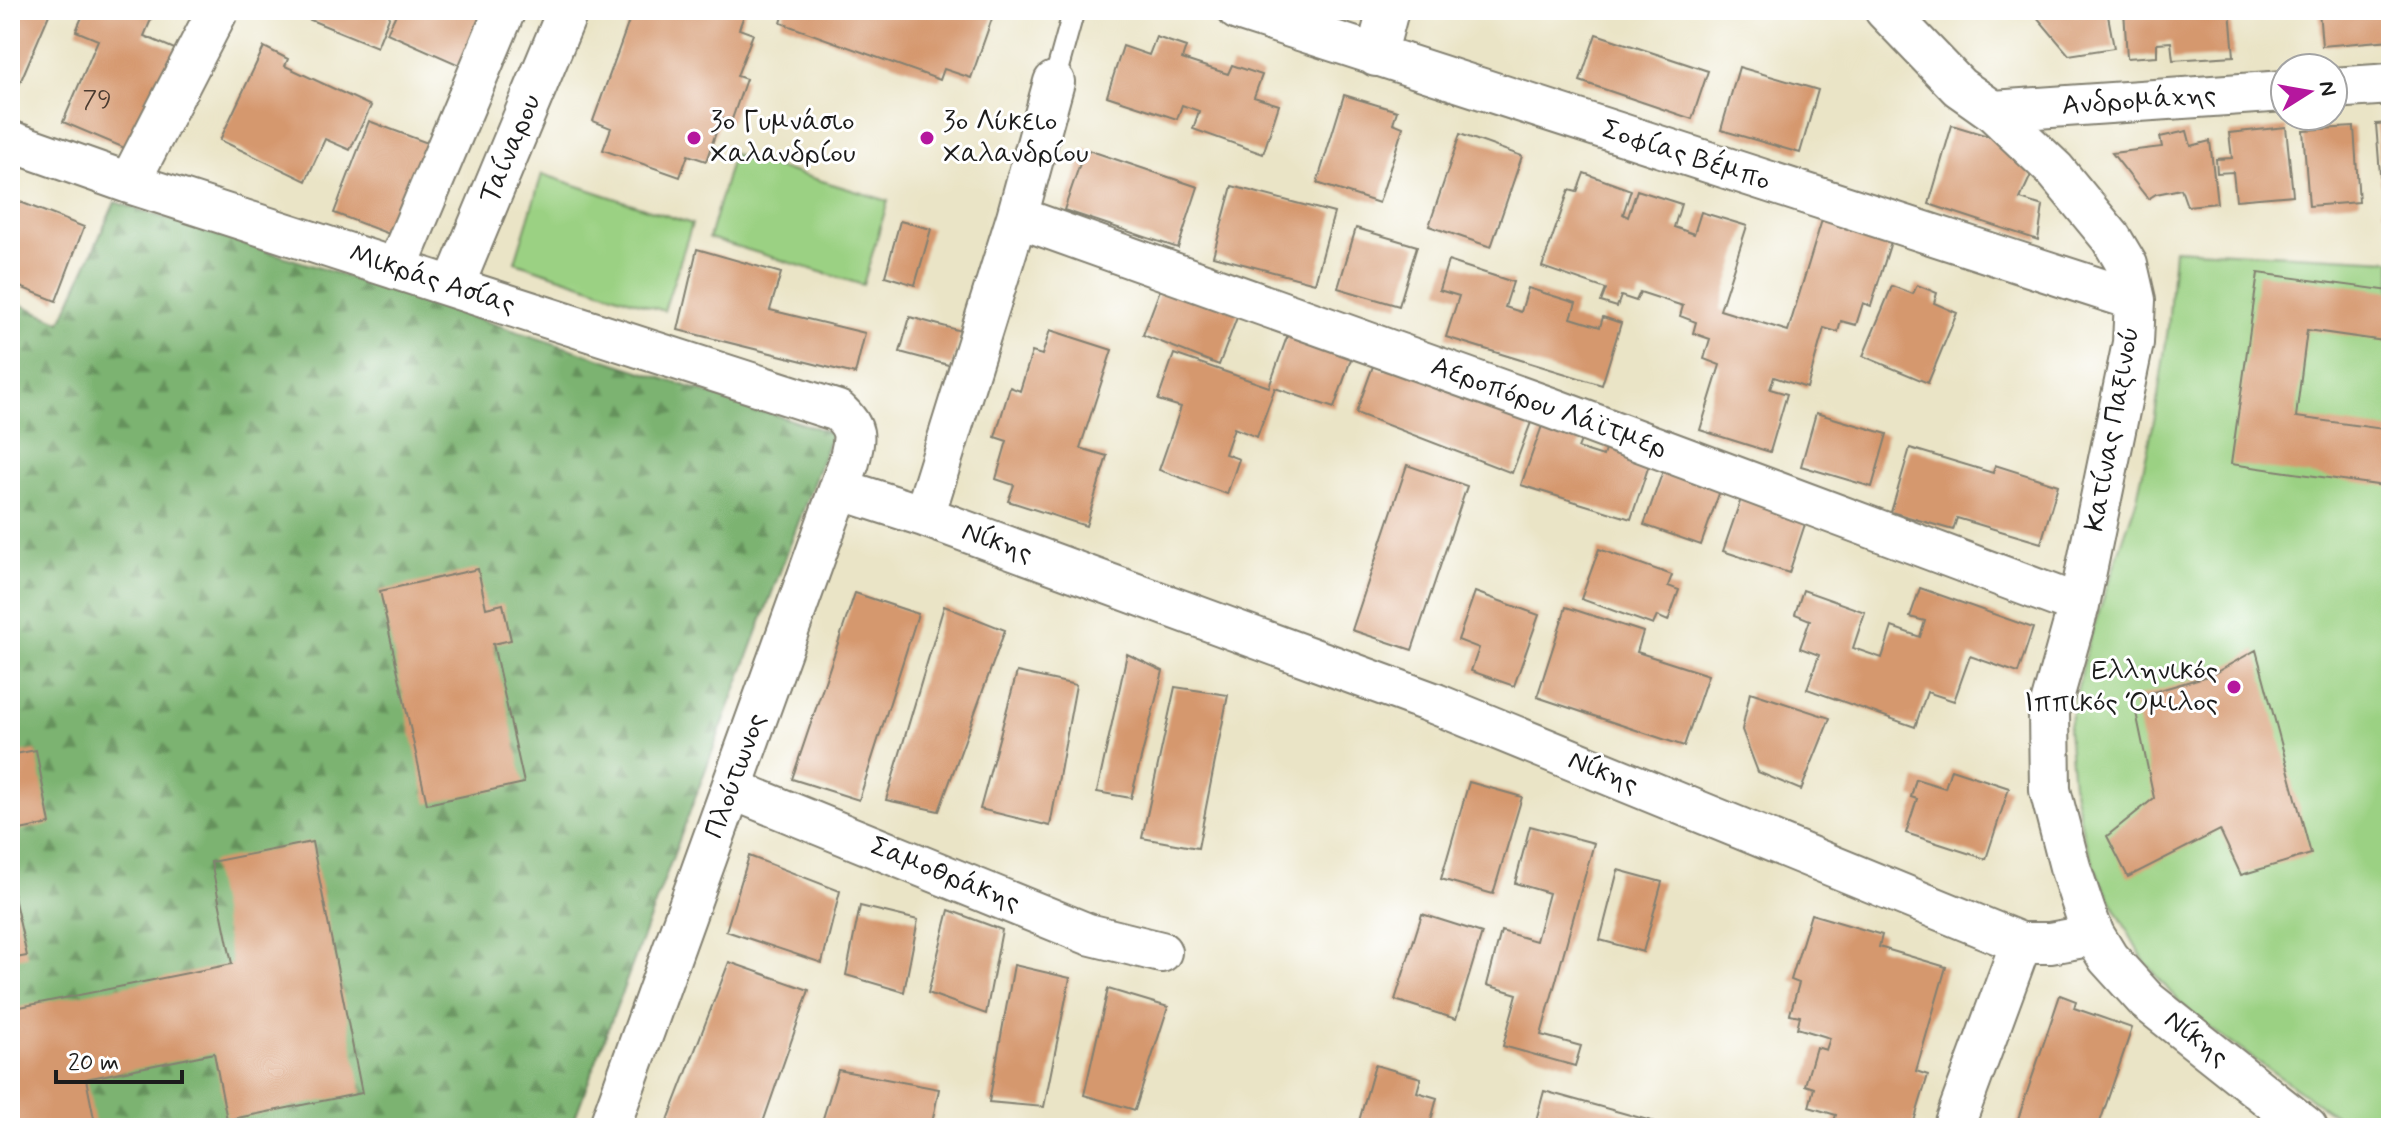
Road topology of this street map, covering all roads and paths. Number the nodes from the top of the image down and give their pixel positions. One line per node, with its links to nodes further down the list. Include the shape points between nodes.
1 (218, 10): 15 (street)
2 (505, 10): 17 (street)
3 (568, 10): 18 (street, Ταίναρου)
4 (1074, 10): 9 (lane)
5 (1238, 10): 8 (street, Σοφίας Βέμπο)
6 (1388, 10): 8 (street)
7 (1885, 10): 13 (street, Κατίνας Παξινού, via 1959,87)
8 (1376, 56): 19 (street, Σοφίας Βέμπο)
9 (1054, 82): 16 (street)
10 (2391, 84): 11 (street)
11 (2349, 87)
12 (2269, 92): 13 (street, Ανδρομάχης)
13 (1993, 111): 19 (street, Κατίνας Παξινού, via 2055,170 2111,238 2127,265)
14 (10, 141): 15 (street, Μικράς Ασίας)
15 (129, 183): 17 (street, Μικράς Ασίας)
16 (1017, 217): 22 (street); 23 (street, Αεροπόρου Λάϊτμερ)
17 (396, 269): 18 (street, Μικράς Ασίας)
18 (453, 287): 20 (street, Μικράς Ασίας, via 838,411)
19 (2135, 300): 23 (street, Κατίνας Παξινού, via 2133,343)
20 (851, 423): 21 (street, Πλούτωνος, via 855,439)
21 (840, 489): 22 (street, Νίκης); 24 (street, Πλούτωνος)
22 (924, 516): 26 (street, Νίκης, via 1436,704)
23 (2079, 605): 25 (street, Κατίνας Παξινού, via 2049,712 2050,790)
24 (732, 789): 27 (street, Σαμοθράκης, via 1088,934); 28 (street, Πλούτωνος)
25 (2094, 935): 26 (street, Νίκης); 30 (street, Νίκης, via 2147,1001)
26 (2021, 943): 29 (street)
27 (1161, 952)
28 (609, 1128)
29 (1953, 1128)
30 (2307, 1128)

